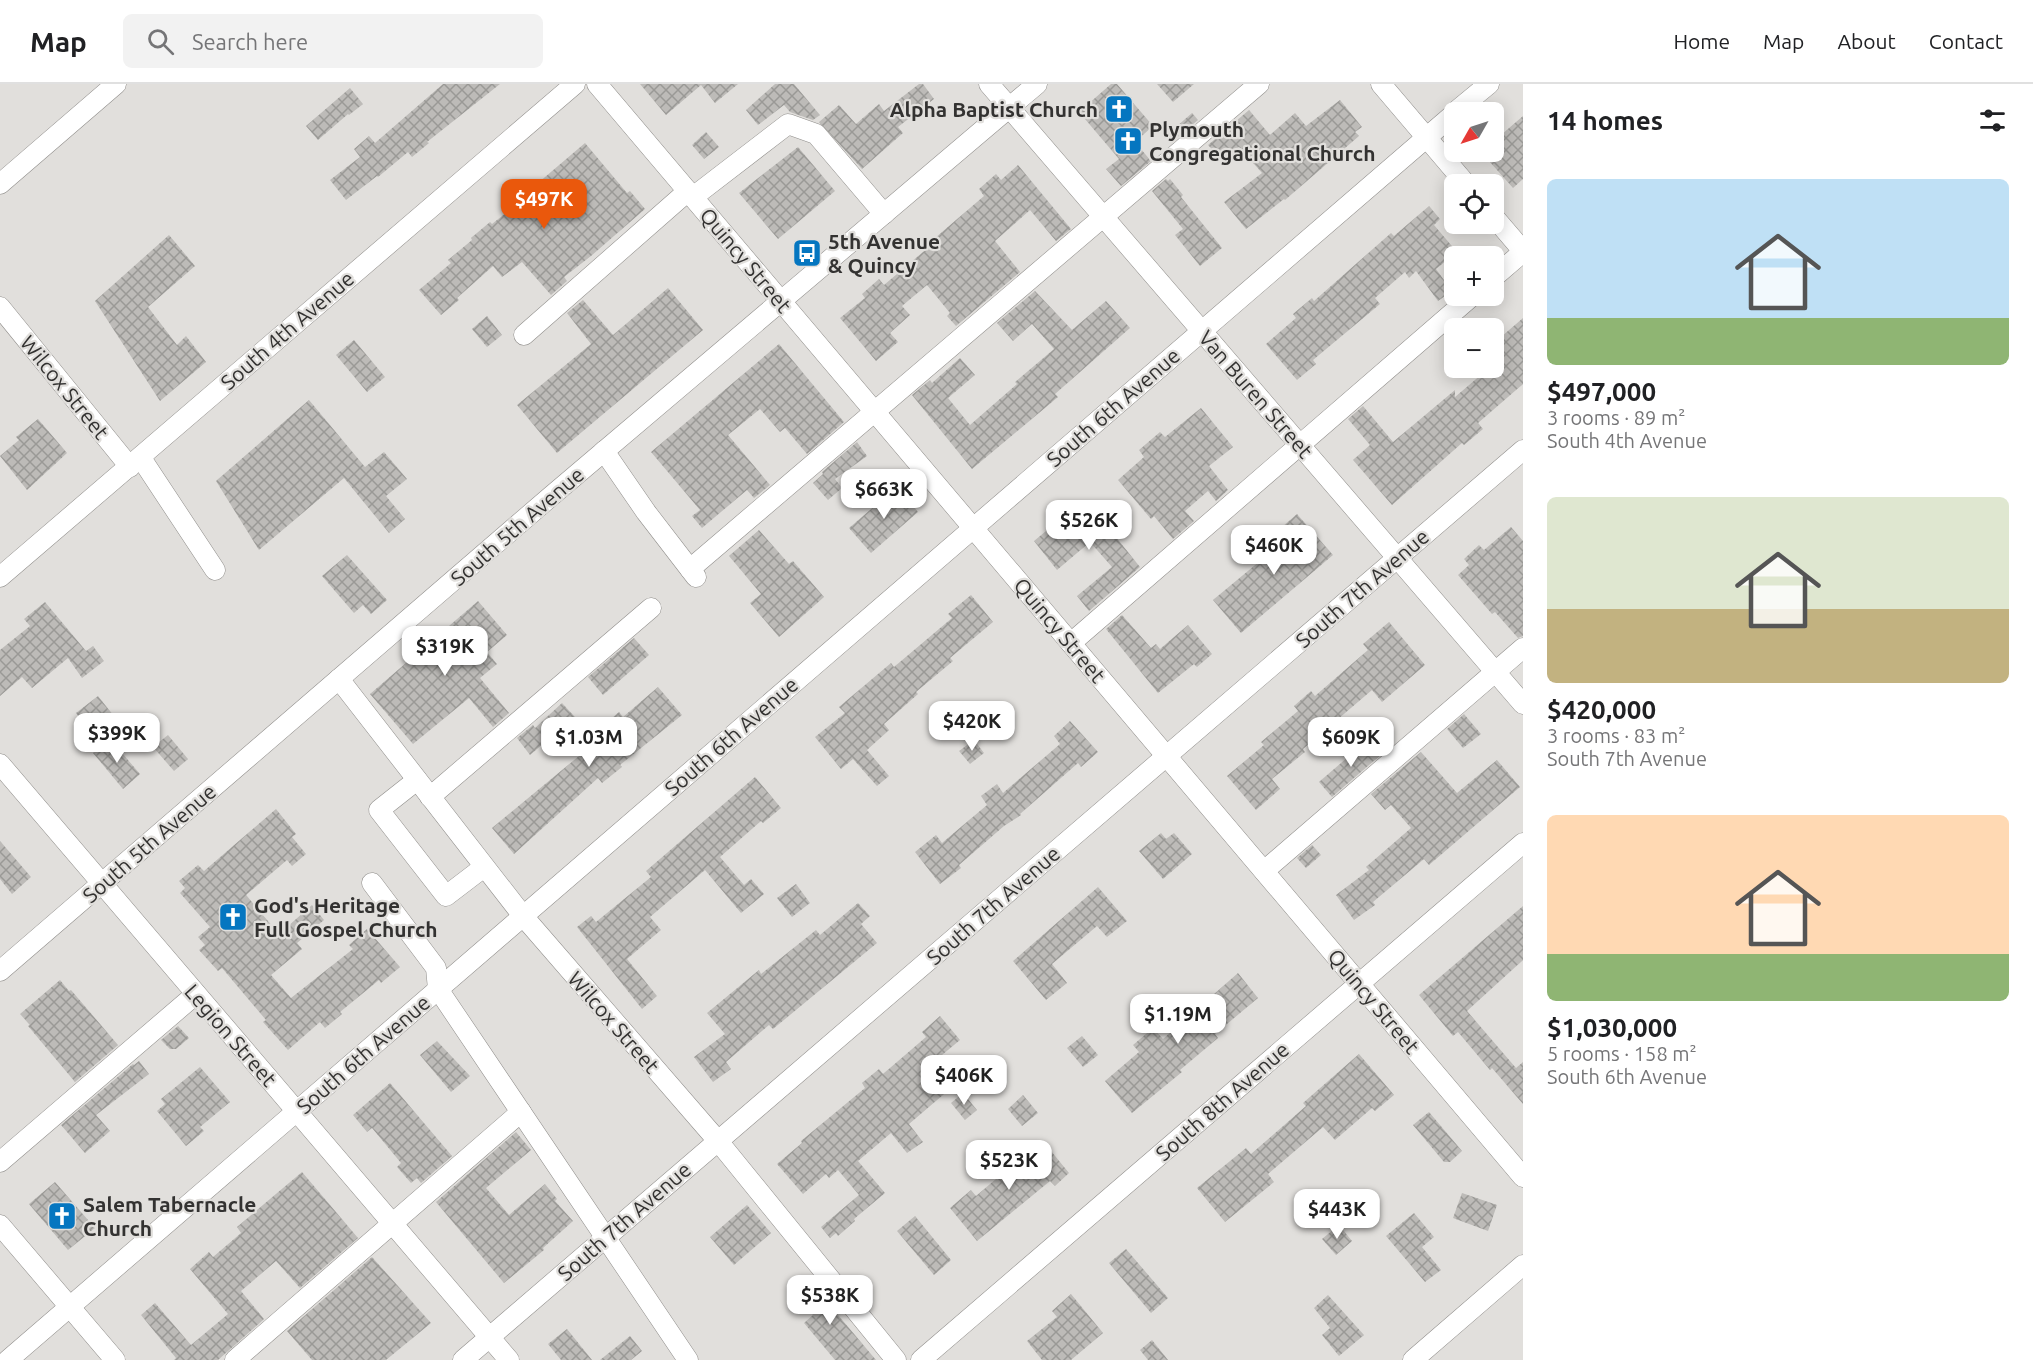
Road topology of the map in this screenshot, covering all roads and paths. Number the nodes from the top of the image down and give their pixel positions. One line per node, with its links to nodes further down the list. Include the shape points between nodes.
1 (116, 84): 14 (street)
2 (575, 84): 30 (street, South 4th Avenue)
3 (597, 84): 15 (street, Quincy Street)
4 (989, 84): 10 (street, Van Buren Street)
5 (1037, 84): 10 (street, South 5th Avenue)
6 (1259, 84): 17 (street)
7 (1381, 84): 12 (street)
8 (1488, 84): 9 (street, South 6th Avenue)
9 (1468, 102)
10 (1009, 107): 16 (street, South 5th Avenue); 17 (street, Van Buren Street)
11 (1444, 122): 12 (street, South 6th Avenue)
12 (1426, 138): 13 (street); 24 (street, South 6th Avenue)
13 (1458, 174)
14 (0, 184)
15 (691, 194): 16 (street, via 788,124 816,134); 21 (street, Quincy Street); 25 (street)
16 (884, 214): 21 (street, South 5th Avenue)
17 (1103, 217): 24 (street, Van Buren Street); 26 (street)
18 (1504, 229): 19 (street)
19 (1523, 252): 20 (street)
20 (1504, 268)
21 (781, 301): 26 (street, Quincy Street); 29 (street, South 5th Avenue)
22 (1461, 306): 27 (street)
23 (0, 307): 30 (street, Wilcox Street)
24 (1201, 331): 27 (street, Van Buren Street); 31 (street, South 6th Avenue)
25 (524, 335)
26 (875, 412): 29 (street, via 693,573); 31 (street, Quincy Street)
27 (1299, 444): 32 (street, Van Buren Street); 36 (street)
28 (1523, 450): 32 (street, South 7th Avenue)
29 (604, 451): 39 (street, South 5th Avenue)
30 (135, 463): 33 (street, Wilcox Street); 34 (street, South 4th Avenue)
31 (973, 528): 36 (street, Quincy Street); 50 (street, South 6th Avenue)
32 (1397, 558): 38 (street, Van Buren Street); 41 (street, South 7th Avenue)
33 (215, 570)
34 (0, 577)
35 (651, 608): 44 (street)
36 (1071, 643): 41 (street, Quincy Street)
37 (1523, 648): 38 (street)
38 (1495, 672): 40 (street, Van Buren Street); 47 (street)
39 (339, 679): 43 (street, Wilcox Street); 49 (street, South 5th Avenue)
40 (1523, 704)
41 (1166, 756): 47 (street, Quincy Street); 57 (street, South 7th Avenue)
42 (0, 764): 49 (street, Legion Street)
43 (417, 780): 44 (street, Wilcox Street); 46 (street, via 379,810 439,888 446,897)
44 (430, 797): 46 (street, Wilcox Street)
45 (1523, 843): 52 (street, South 8th Avenue)
46 (484, 867): 50 (street, Wilcox Street)
47 (1264, 871): 52 (street, Quincy Street)
48 (372, 883): 53 (street, via 436,968)
49 (102, 884): 51 (street, South 5th Avenue); 54 (street, Legion Street)
50 (523, 916): 53 (street, South 6th Avenue); 57 (street, Wilcox Street)
51 (1, 969)
52 (1359, 983): 59 (street, Quincy Street); 73 (street, South 8th Avenue)
53 (438, 989): 55 (street, South 6th Avenue); 56 (street)
54 (196, 994): 55 (street, Legion Street); 58 (street)
55 (297, 1111): 60 (street, Legion Street); 64 (street, South 6th Avenue)
56 (521, 1113): 60 (street); 62 (street)
57 (718, 1141): 62 (street, South 7th Avenue); 72 (street, Wilcox Street)
58 (0, 1162)
59 (1523, 1177)
60 (393, 1224): 65 (street, Legion Street); 68 (street)
61 (0, 1225): 64 (street)
62 (605, 1238): 65 (street, South 7th Avenue); 71 (street)
63 (1523, 1265): 74 (street)
64 (70, 1307): 66 (street, South 6th Avenue); 67 (street)
65 (490, 1337): 69 (street, South 7th Avenue); 70 (street, Legion Street)
66 (8, 1360)
67 (115, 1360)
68 (235, 1360)
69 (463, 1360)
70 (509, 1360)
71 (688, 1360)
72 (896, 1360)
73 (921, 1360)
74 (1413, 1360)

